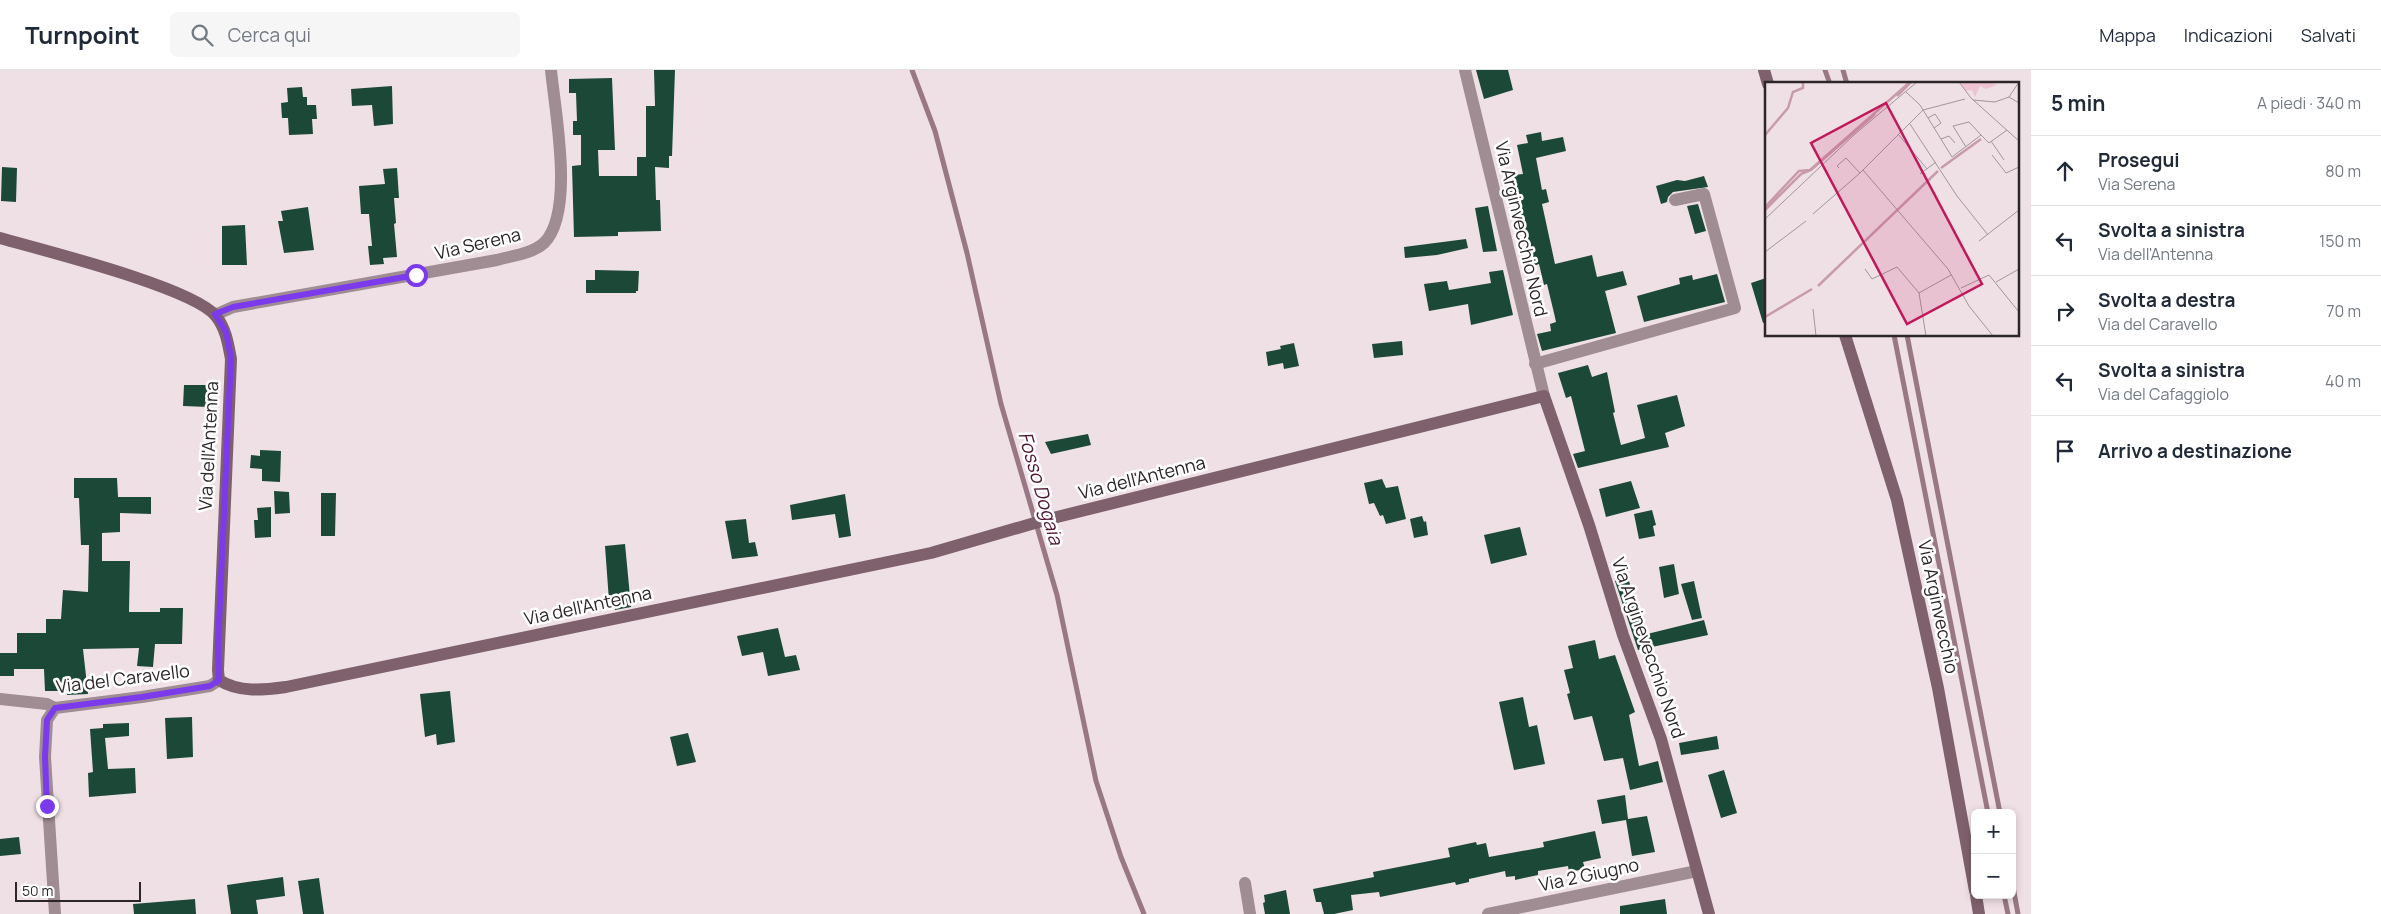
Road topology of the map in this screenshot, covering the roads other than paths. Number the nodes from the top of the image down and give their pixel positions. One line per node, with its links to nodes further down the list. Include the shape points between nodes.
1 (551, 70): 5 (street, Via Serena, via 562,190 560,211 544,243 497,260 233,307)
2 (1465, 70): 7 (street, Via Arginvecchio Nord)
3 (1675, 200): 7 (street, via 1704,194 1735,308)
4 (0, 238): 5 (street, Via dell'Antenna, via 147,281 197,301)
5 (215, 314): 9 (street, Via dell'Antenna, via 226,332 231,358)
6 (1845, 336): 12 (street, Via Arginvecchio, via 1897,500 1938,688)
7 (1535, 364): 8 (street, Via Arginvecchio Nord)
8 (1544, 396): 9 (street, Via dell'Antenna, via 1045,520 930,553 286,687 257,690 227,686); 13 (street, Via Arginevecchio Nord, via 1661,739)
9 (219, 680): 11 (street, Via del Caravello, via 210,686)
10 (0, 699): 11 (street, Via del Caravello)
11 (55, 708): 16 (street, via 47,720 45,757)
12 (1971, 869)
13 (1698, 871): 18 (street, Via 2 Giugno); 19 (street, Via Arginevecchio Nord)
14 (1245, 883): 17 (street)
15 (1977, 899): 20 (street)
16 (55, 914)
17 (1250, 914)
18 (1488, 914)
19 (1708, 914)
20 (1979, 914)

